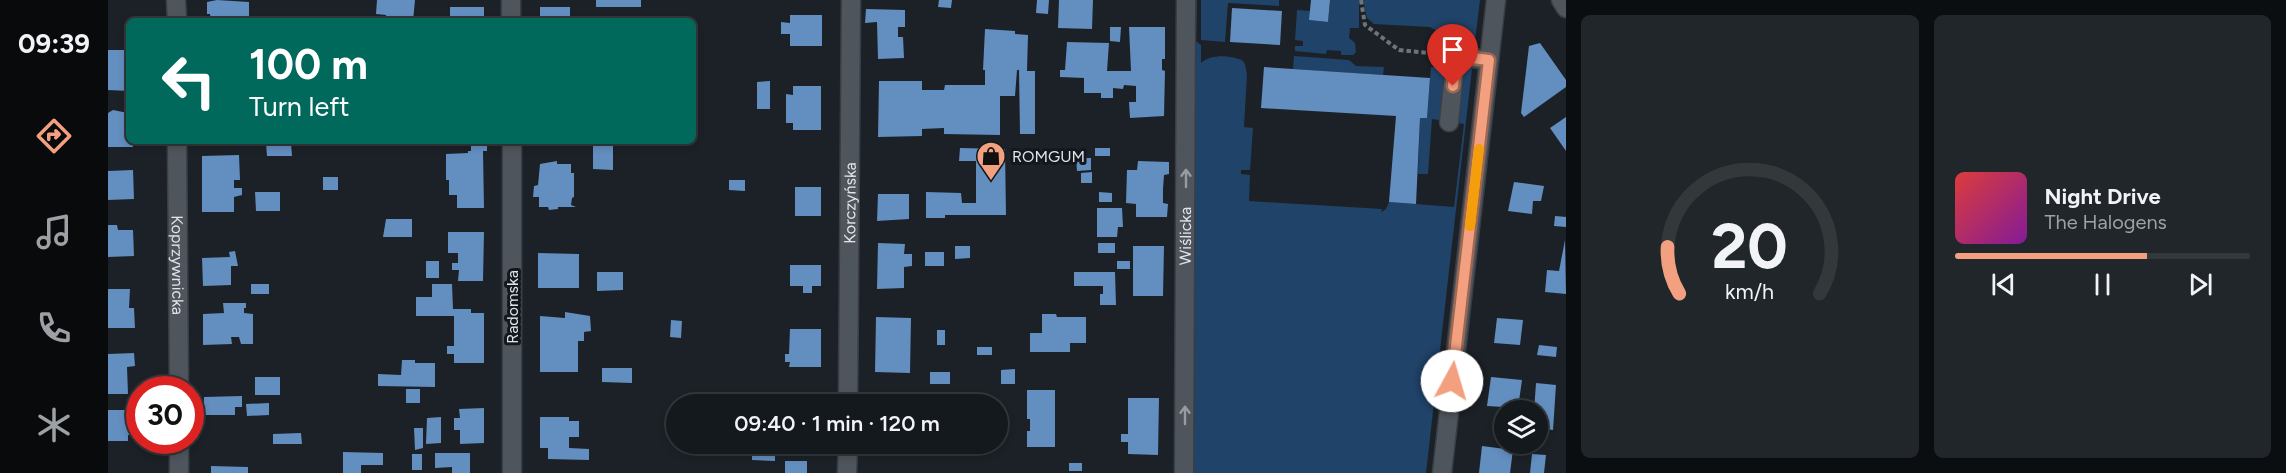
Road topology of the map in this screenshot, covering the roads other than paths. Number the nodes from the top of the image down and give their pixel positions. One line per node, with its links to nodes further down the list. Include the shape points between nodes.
1 (176, 0): 8 (street)
2 (512, 0): 9 (street)
3 (850, 0): 15 (street, Korczyńska)
4 (1186, 0): 21 (street, Wiślicka, one-way to 4)
5 (1496, 0): 10 (street)
6 (1561, 0): 7 (street)
7 (1566, 8)
8 (177, 18)
9 (512, 18)
10 (1489, 60): 11 (street, via 1456,56); 22 (street)
11 (1449, 122)
12 (177, 144): 14 (street, Koprzywnicka)
13 (512, 144): 19 (street, Radomska)
14 (179, 376)
15 (848, 394)
16 (179, 454): 18 (street)
17 (848, 454): 20 (street)
18 (179, 473)
19 (512, 473)
20 (848, 473)
21 (1184, 473)
22 (1442, 473)

